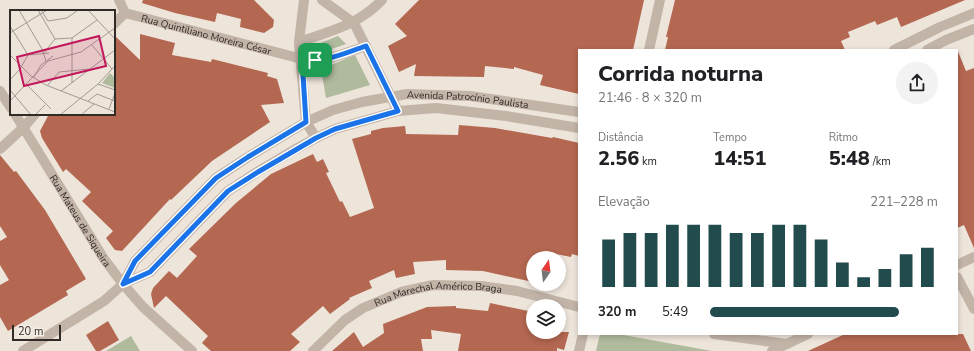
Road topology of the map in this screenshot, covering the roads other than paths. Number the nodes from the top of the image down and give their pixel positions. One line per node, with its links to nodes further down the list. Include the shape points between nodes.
1 (119, 0): 6 (street)
2 (304, 0): 11 (street)
3 (322, 0): 9 (street)
4 (382, 0): 9 (street)
5 (660, 0): 13 (street)
6 (124, 13): 8 (street); 16 (street, Rua Quintiliano Moreira César)
7 (974, 13): 14 (street)
8 (115, 23)
9 (354, 23): 11 (street); 12 (street)
10 (974, 29): 15 (street)
11 (299, 42): 16 (street)
12 (366, 46): 16 (street, Rua Quintiliano Moreira César, via 328,59); 18 (street)
13 (649, 49)
14 (896, 49)
15 (929, 49)
16 (302, 59): 24 (street)
17 (0, 91): 19 (street)
18 (392, 97): 20 (street); 21 (street, Avenida Patrocínio Paulista, via 407,94 470,96); 24 (street, Avenida Patrocínio Paulista, via 333,110)
19 (10, 106)
20 (398, 111): 26 (street, Avenida Patrocínio Paulista, via 436,108); 27 (street, Avenida Patrocínio Paulista, via 335,129)
21 (578, 112)
22 (16, 115): 25 (street, Rua Mateus de Siqueira)
23 (34, 115): 25 (street)
24 (306, 122): 27 (street); 32 (street, Avenida Patrocínio Paulista, via 216,178 135,261)
25 (24, 127): 28 (street); 32 (street, Rua Mateus de Siqueira, via 104,259)
26 (578, 128)
27 (316, 138): 32 (street, Avenida Patrocínio Paulista, via 228,191 150,272)
28 (0, 149)
29 (974, 257): 30 (street)
30 (958, 265)
31 (958, 279): 34 (street)
32 (123, 284): 39 (street, via 104,301); 41 (street, Rua Mateus de Siqueira, via 143,307)
33 (578, 307): 42 (street, Rua Marechal Américo Braga, via 517,291 481,286 433,285 401,292 363,308 345,320)
34 (974, 309)
35 (584, 335): 43 (street)
36 (721, 335): 38 (street)
37 (806, 335): 38 (street)
38 (786, 344): 44 (street)
39 (35, 348): 40 (street)
40 (23, 351)
41 (192, 351)
42 (313, 351)
43 (580, 351)
44 (772, 351)

